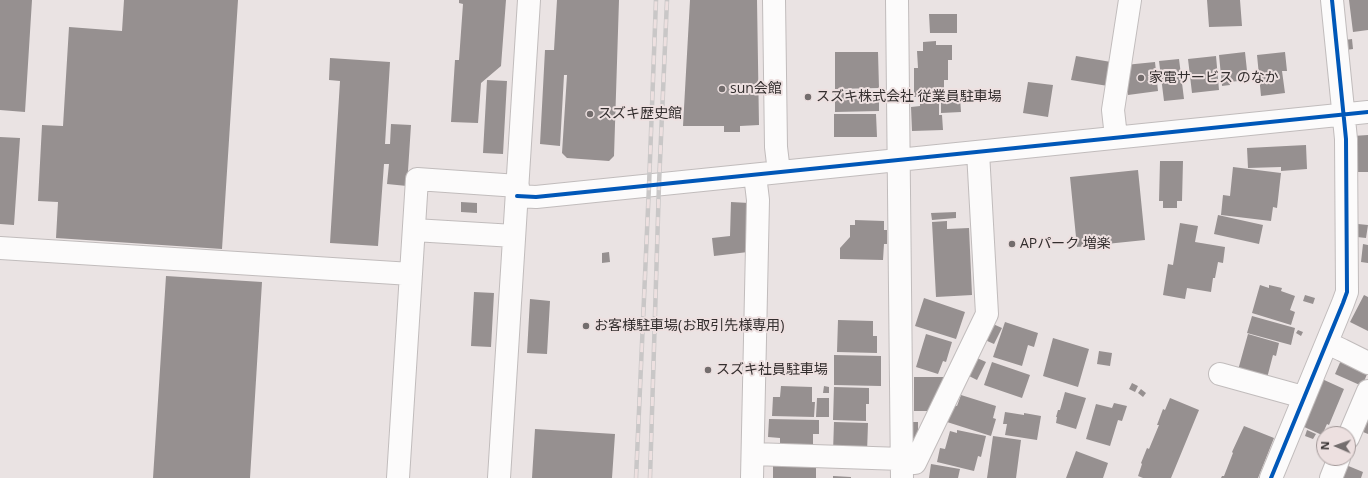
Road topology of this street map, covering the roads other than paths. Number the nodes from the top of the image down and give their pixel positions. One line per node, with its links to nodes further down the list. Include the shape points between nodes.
1 (529, 0): 13 (street)
2 (774, 0): 11 (street, via 776,147)
3 (897, 0): 10 (street)
4 (1130, 0): 8 (street, via 1113,110)
5 (1332, 0): 7 (street)
6 (1368, 112): 7 (street)
7 (1344, 114): 8 (street); 18 (street, via 1347,292)
8 (1116, 137): 9 (street)
9 (978, 152): 10 (street); 26 (street, via 987,314 915,463)
10 (899, 160): 11 (street); 26 (street)
11 (779, 172): 12 (street)
12 (755, 175): 13 (street, via 536,197); 24 (street, via 758,200)
13 (517, 191): 14 (street, via 417,179); 15 (street)
14 (414, 230): 15 (street); 17 (street)
15 (514, 236): 28 (street)
16 (0, 248): 17 (street)
17 (410, 274): 27 (street)
18 (1327, 343): 19 (street); 22 (street)
19 (1368, 363)
20 (1220, 374): 22 (street)
21 (1368, 391): 23 (street)
22 (1304, 398): 30 (street)
23 (1353, 426)
24 (753, 454): 26 (street); 29 (street)
25 (1336, 466): 31 (street)
26 (902, 467)
27 (398, 478)
28 (500, 478)
29 (752, 478)
30 (1271, 478)
31 (1331, 478)

